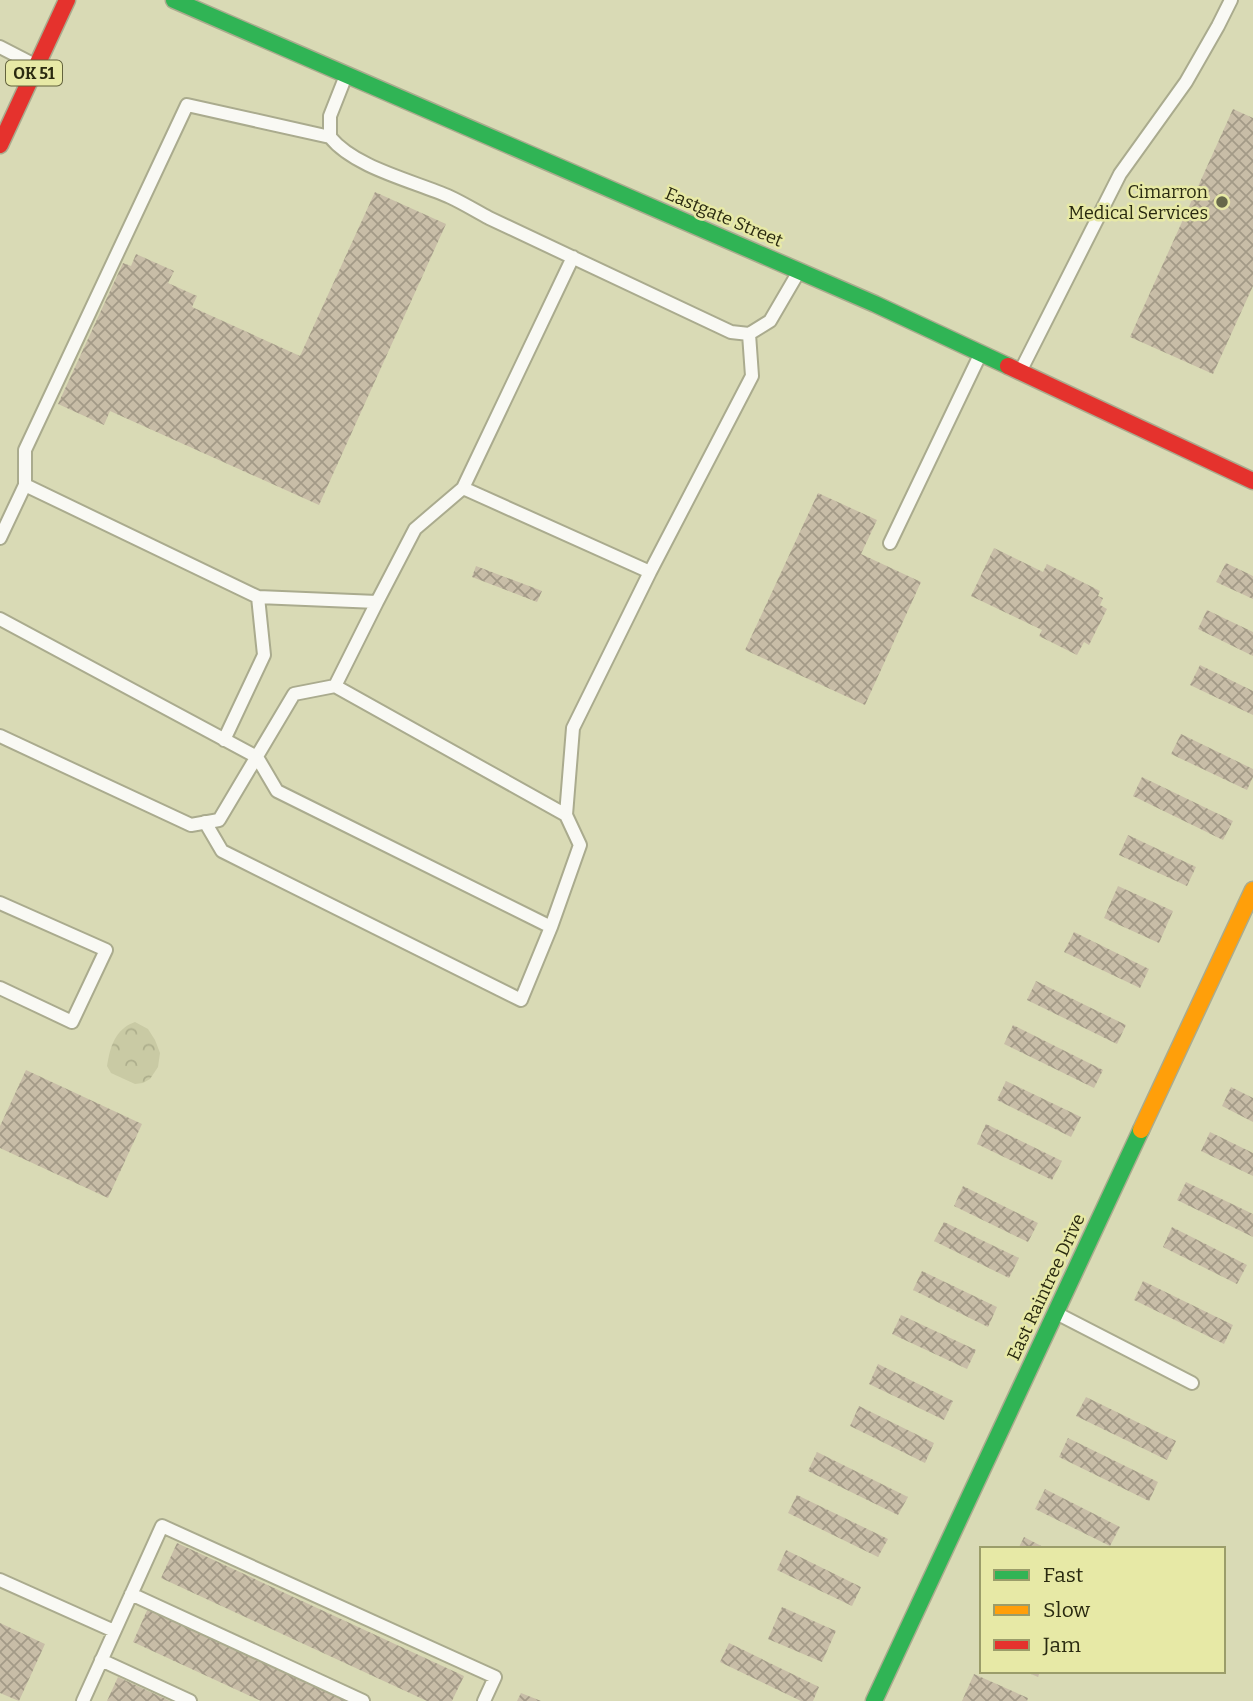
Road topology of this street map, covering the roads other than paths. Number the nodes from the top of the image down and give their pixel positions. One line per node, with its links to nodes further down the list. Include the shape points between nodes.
1 (67, 0): 5 (street, OK 51)
2 (174, 0): 6 (street, Eastgate Street)
3 (1231, 0): 13 (lane, via 1186,82 1120,174)
4 (0, 47): 5 (lane)
5 (37, 66): 8 (street, OK 51)
6 (346, 75): 7 (lane, via 330,116); 10 (street, Eastgate Street)
7 (330, 136): 9 (lane, via 339,148 383,172 451,197); 15 (lane, via 187,105 25,450)
8 (0, 145)
9 (573, 257): 11 (lane, via 731,332); 16 (lane)
10 (799, 271): 11 (lane, via 770,321); 12 (street, Eastgate Street)
11 (749, 334): 19 (lane, via 752,376)
12 (981, 354): 13 (street, Eastgate Street); 18 (lane)
13 (1020, 372): 14 (street, Eastgate Street)
14 (1253, 481)
15 (25, 485): 17 (lane); 20 (lane)
16 (463, 488): 19 (lane); 21 (lane, via 415,530)
17 (0, 538)
18 (890, 543)
19 (650, 572): 27 (lane, via 573,728)
20 (258, 597): 21 (lane); 25 (lane, via 264,655)
21 (377, 602): 23 (lane)
22 (0, 619): 25 (lane)
23 (335, 686): 26 (lane, via 294,694); 27 (lane)
24 (0, 736): 28 (lane, via 191,825)
25 (224, 740): 26 (lane)
26 (257, 757): 28 (lane, via 219,820); 31 (lane, via 277,791)
27 (566, 816): 31 (lane, via 580,845)
28 (205, 822): 31 (lane, via 222,851 521,1000)
29 (1253, 890): 33 (street, East Raintree Drive)
30 (0, 903): 32 (lane, via 106,950 72,1022)
31 (551, 927)
32 (0, 988)
33 (1055, 1313): 34 (lane); 43 (street, East Raintree Drive)
34 (1192, 1383)
35 (0, 1580): 37 (lane)
36 (131, 1594): 37 (lane); 41 (lane); 42 (lane, via 162,1526 495,1677)
37 (114, 1631): 38 (lane)
38 (101, 1660): 39 (lane); 40 (lane)
39 (83, 1701)
40 (190, 1701)
41 (362, 1701)
42 (484, 1701)
43 (874, 1701)

